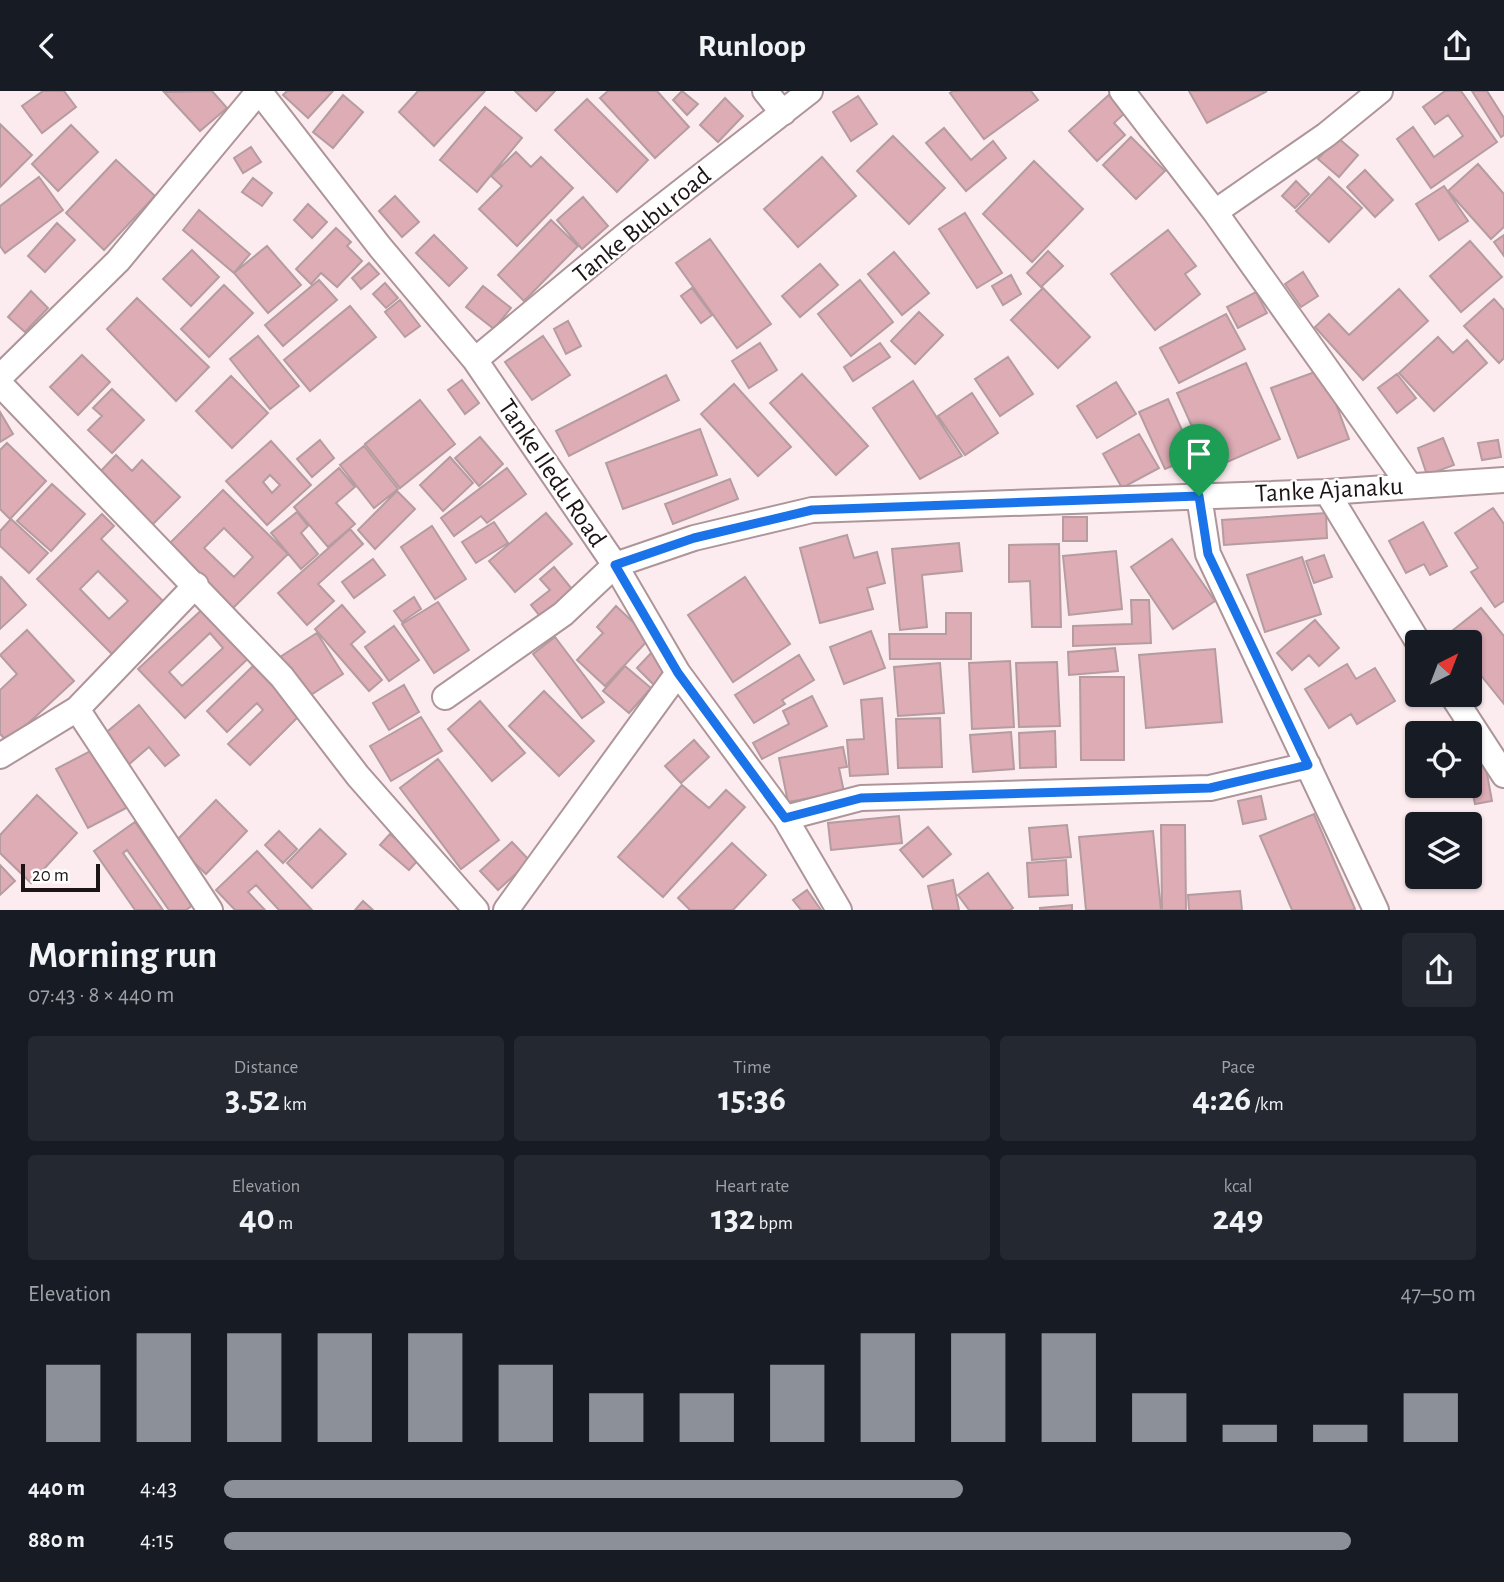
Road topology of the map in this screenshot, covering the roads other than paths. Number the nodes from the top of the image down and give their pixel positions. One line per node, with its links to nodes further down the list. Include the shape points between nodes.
1 (259, 91): 8 (street, Tanke Iledu Road); 9 (street, via 118,261)
2 (765, 91): 6 (street)
3 (810, 91): 6 (street, Tanke Bubu road)
4 (1122, 91): 7 (street)
5 (1380, 91): 7 (street, via 1326,135)
6 (783, 113): 8 (street, Tanke Bubu road)
7 (1215, 212): 12 (street)
8 (475, 361): 15 (street, Tanke Iledu Road)
9 (0, 377)
10 (0, 384): 16 (street)
11 (1504, 480): 12 (street, Tanke Ajanaku)
12 (1410, 486): 13 (street, Tanke Ajanaku)
13 (1327, 492): 14 (street, Tanke Ajanaku); 17 (street)
14 (1199, 496): 15 (street, Tanke Ajanaku, via 812,510 694,538); 23 (street, via 1208,554)
15 (615, 565): 18 (street, Tanke Iledu Road); 19 (street, via 563,614)
16 (196, 585): 21 (street); 27 (street, via 282,677 358,776)
17 (1411, 630)
18 (678, 673): 25 (street, Tanke Iledu Road); 28 (street)
19 (445, 697)
20 (1460, 707): 24 (street)
21 (77, 709): 22 (street); 26 (street)
22 (0, 756)
23 (1308, 765): 25 (street, via 1210,788 861,798); 30 (street)
24 (1504, 775)
25 (785, 818): 29 (street, Tanke Iledu Road)
26 (210, 910)
27 (476, 910)
28 (506, 910)
29 (839, 910)
30 (1376, 910)

